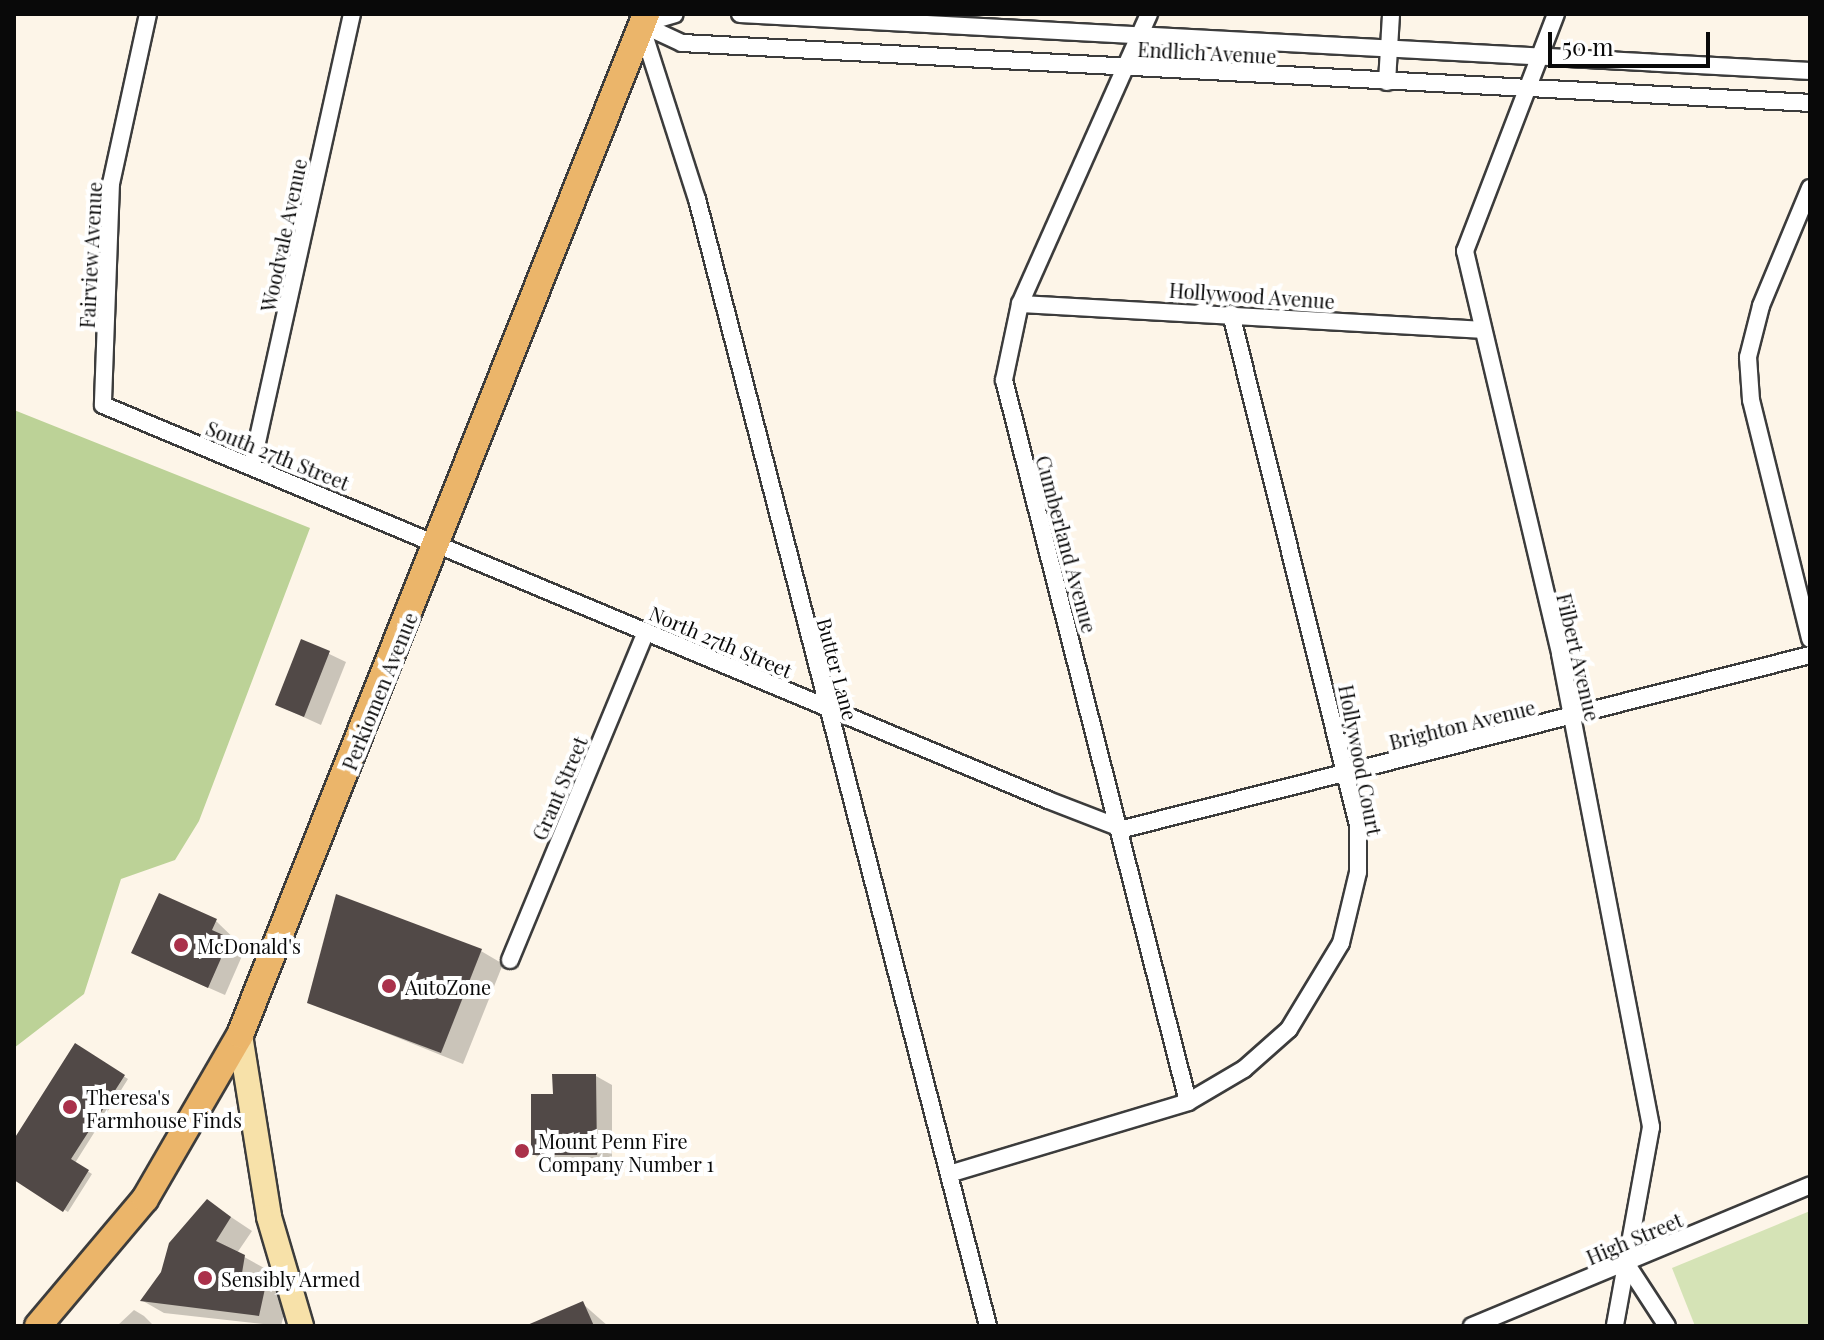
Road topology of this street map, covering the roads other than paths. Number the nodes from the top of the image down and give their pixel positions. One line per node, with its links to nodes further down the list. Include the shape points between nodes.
1 (148, 14): 23 (street, Fairview Avenue, via 111,183)
2 (352, 14): 24 (street, Woodvale Avenue)
3 (675, 14): 8 (street)
4 (740, 14): 9 (street, Endlich Avenue)
5 (1149, 14): 10 (street, Cumberland Avenue)
6 (1391, 14): 11 (street)
7 (1556, 14): 13 (street, Filbert Avenue)
8 (644, 19): 12 (street, Endlich Avenue, via 682,43); 25 (main road, Perkiomen Avenue); 29 (street, Butter Lane, via 697,199)
9 (900, 19): 10 (street, Endlich Avenue); 12 (street)
10 (1141, 36): 11 (street, Endlich Avenue); 14 (street, Cumberland Avenue)
11 (1389, 48): 13 (street, Endlich Avenue); 16 (street)
12 (886, 53): 14 (street, Endlich Avenue)
13 (1538, 56): 15 (street, Endlich Avenue); 17 (street, Filbert Avenue)
14 (1130, 68): 16 (street, Endlich Avenue); 20 (street, Cumberland Avenue)
15 (1810, 71)
16 (1387, 82): 17 (street, Endlich Avenue)
17 (1524, 90): 18 (street, Endlich Avenue); 22 (street, Filbert Avenue, via 1466,235)
18 (1810, 103)
19 (1810, 188): 27 (street, via 1761,306 1748,357 1751,400)
20 (1020, 304): 21 (street, Hollywood Avenue); 32 (street, Cumberland Avenue, via 1004,359 1006,398)
21 (1231, 314): 22 (street, Hollywood Avenue); 31 (street, Hollywood Court)
22 (1481, 330): 30 (street, Filbert Avenue)
23 (103, 405): 24 (street, South 27th Street)
24 (252, 465): 25 (street, South 27th Street)
25 (438, 542): 26 (street, North 27th Street); 34 (main road, Perkiomen Avenue)
26 (646, 631): 29 (street, North 27th Street); 33 (street, Grant Street)
27 (1810, 639)
28 (1810, 655): 30 (street, Brighton Avenue)
29 (827, 709): 32 (street, North 27th Street); 36 (street, Butter Lane)
30 (1573, 716): 31 (street, Brighton Avenue); 38 (street, Filbert Avenue, via 1651,1127)
31 (1346, 774): 32 (street, Brighton Avenue); 35 (street, Hollywood Court, via 1358,872 1325,979 1264,1054)
32 (1123, 829): 35 (street, Cumberland Avenue)
33 (510, 960)
34 (240, 1035): 39 (main road, Perkiomen Avenue, via 145,1199); 40 (main road, via 269,1217)
35 (1188, 1102): 36 (street, Hollywood Court)
36 (952, 1173): 41 (street, Butter Lane)
37 (1810, 1185): 38 (street, High Street)
38 (1626, 1263): 42 (street, High Street); 43 (street, Filbert Avenue); 44 (street)
39 (38, 1326)
40 (301, 1326)
41 (988, 1326)
42 (1472, 1326)
43 (1615, 1326)
44 (1667, 1326)

